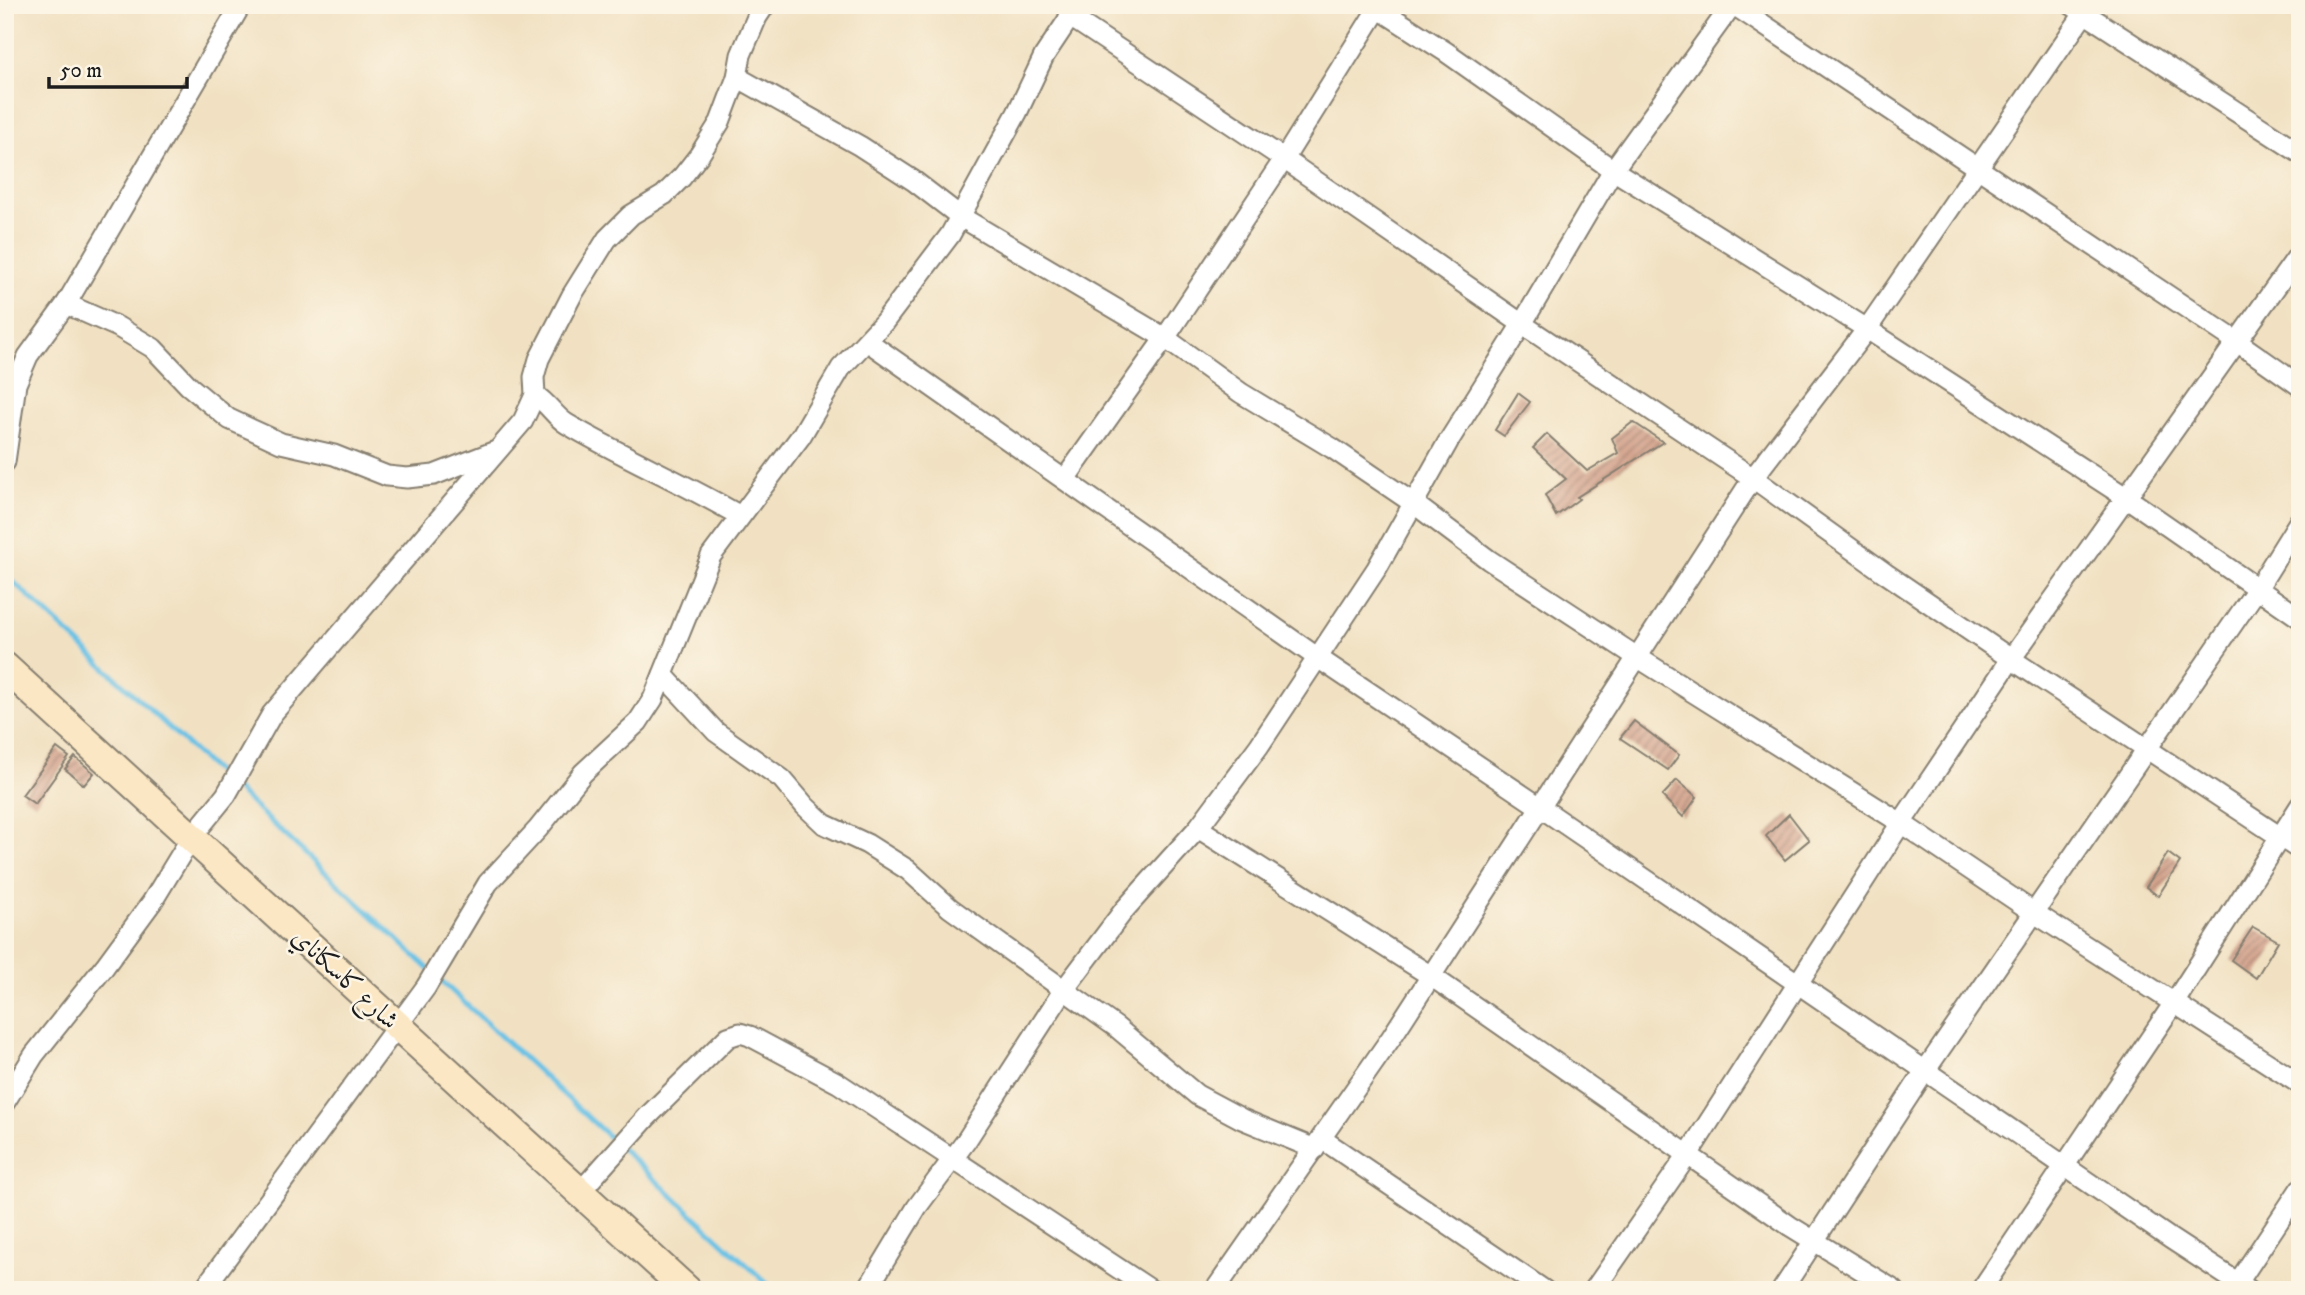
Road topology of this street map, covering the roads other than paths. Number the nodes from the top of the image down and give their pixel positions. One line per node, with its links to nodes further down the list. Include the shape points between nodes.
1 (241, 5): 14 (street)
2 (765, 5): 7 (street, via 741,55)
3 (1733, 5): 10 (street); 11 (street)
4 (1377, 6): 9 (street); 11 (street)
5 (2082, 8): 8 (street); 10 (street)
6 (1073, 11): 9 (street); 12 (street, via 1044,56)
7 (737, 77): 12 (street, via 860,146); 21 (street, via 720,122 682,177 607,239 538,359)
8 (2300, 153)
9 (1284, 159): 15 (street); 17 (street)
10 (1978, 169): 16 (street); 19 (street)
11 (1613, 170): 15 (street); 16 (street)
12 (961, 217): 17 (street); 18 (street)
13 (2300, 253): 19 (street)
14 (66, 304): 24 (street, via 153,348 229,419 281,443 407,478 434,475); 25 (street, via 27,356 16,384)
15 (1522, 324): 26 (street); 29 (street)
16 (1867, 329): 26 (street); 28 (street)
17 (1165, 338): 27 (street); 29 (street, via 1241,393)
18 (867, 341): 27 (street); 30 (street, via 841,368 801,436)
19 (2236, 341): 20 (street); 28 (street)
20 (2300, 386)
21 (535, 395): 22 (street); 23 (street)
22 (523, 421): 23 (street); 24 (street)
23 (563, 422): 30 (street)
24 (499, 449): 45 (street, via 272,714 226,795)
25 (5, 462)
26 (1754, 478): 34 (street); 36 (street)
27 (1065, 479): 35 (street)
28 (2127, 498): 32 (street); 36 (street)
29 (1413, 503): 34 (street, via 1489,560); 35 (street)
30 (740, 516): 38 (street, via 711,556)
31 (2300, 520): 32 (street)
32 (2257, 589): 33 (street); 39 (street)
33 (2300, 618)
34 (1637, 657): 41 (street); 42 (street)
35 (1318, 658): 41 (street); 43 (street)
36 (2011, 660): 39 (street); 42 (street)
37 (5, 667): 45 (street, شارع كاسكاناي)
38 (663, 675): 50 (street, via 716,732 782,779 824,824 908,870 950,908); 52 (street, via 638,722 583,773 488,883 426,987)
39 (2148, 749): 44 (street); 47 (street)
40 (2300, 806): 44 (street)
41 (1540, 807): 48 (street); 49 (street)
42 (1900, 823): 47 (street); 49 (street)
43 (1198, 828): 48 (street); 50 (street, via 1125,909)
44 (2279, 836): 46 (street); 51 (street)
45 (191, 838): 52 (street, شارع كاسكاناي); 55 (street, via 152,902 34,1055)
46 (2300, 850)
47 (2032, 912): 51 (street); 53 (street)
48 (1431, 976): 56 (street); 57 (street)
49 (1797, 985): 53 (street); 57 (street)
50 (1063, 991): 56 (street, via 1116,1027 1197,1095 1242,1119); 58 (street)
51 (2174, 1003): 54 (street); 59 (street)
52 (396, 1026): 61 (street, شارع كاسكاناي); 64 (street)
53 (1925, 1071): 59 (street); 62 (street)
54 (2300, 1084)
55 (5, 1102)
56 (1318, 1144): 68 (street); 69 (street)
57 (1687, 1156): 62 (street); 70 (street)
58 (953, 1158): 61 (street, via 838,1083 740,1033 728,1037 694,1068); 66 (street); 67 (street)
59 (2064, 1167): 63 (street); 73 (street)
60 (2300, 1189): 63 (street)
61 (579, 1193): 65 (street, شارع كاسكاناي)
62 (1815, 1241): 71 (street); 72 (street)
63 (2240, 1287)
64 (203, 1290)
65 (687, 1290)
66 (867, 1290)
67 (1151, 1290)
68 (1215, 1290)
69 (1544, 1290)
70 (1594, 1290)
71 (1782, 1290)
72 (1894, 1290)
73 (1981, 1290)

